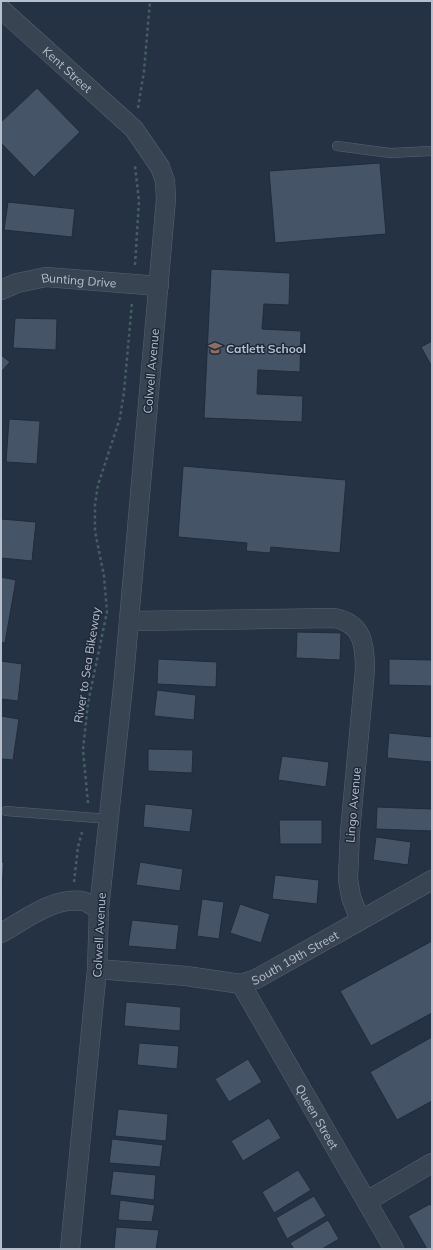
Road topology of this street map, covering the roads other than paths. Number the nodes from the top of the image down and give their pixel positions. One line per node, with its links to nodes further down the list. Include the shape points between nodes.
1 (1, 9): 2 (street, Kent Street)
2 (134, 129): 5 (street, Colwell Avenue, via 155,157 165,181 166,199)
3 (337, 146): 4 (lane, via 390,153)
4 (432, 152)
5 (159, 286): 6 (street, Bunting Drive, via 46,277 17,283); 7 (street, Colwell Avenue)
6 (1, 290)
7 (130, 621): 9 (street, Colwell Avenue); 12 (street, Lingo Avenue, via 334,618 352,624 361,636 365,652 348,879)
8 (6, 811): 9 (lane)
9 (109, 819): 11 (street, Colwell Avenue)
10 (432, 880): 12 (street, South 19th Street)
11 (99, 909): 13 (street, via 83,901 61,902); 14 (street, Colwell Avenue)
12 (360, 920): 15 (street, South 19th Street, via 256,979)
13 (1, 933)
14 (97, 969): 15 (street, South 19th Street, via 186,976); 18 (street, Colwell Avenue)
15 (241, 984): 17 (street, Queen Street)
16 (432, 1163): 17 (street)
17 (366, 1201): 19 (street, Queen Street)
18 (70, 1249)
19 (394, 1249)

